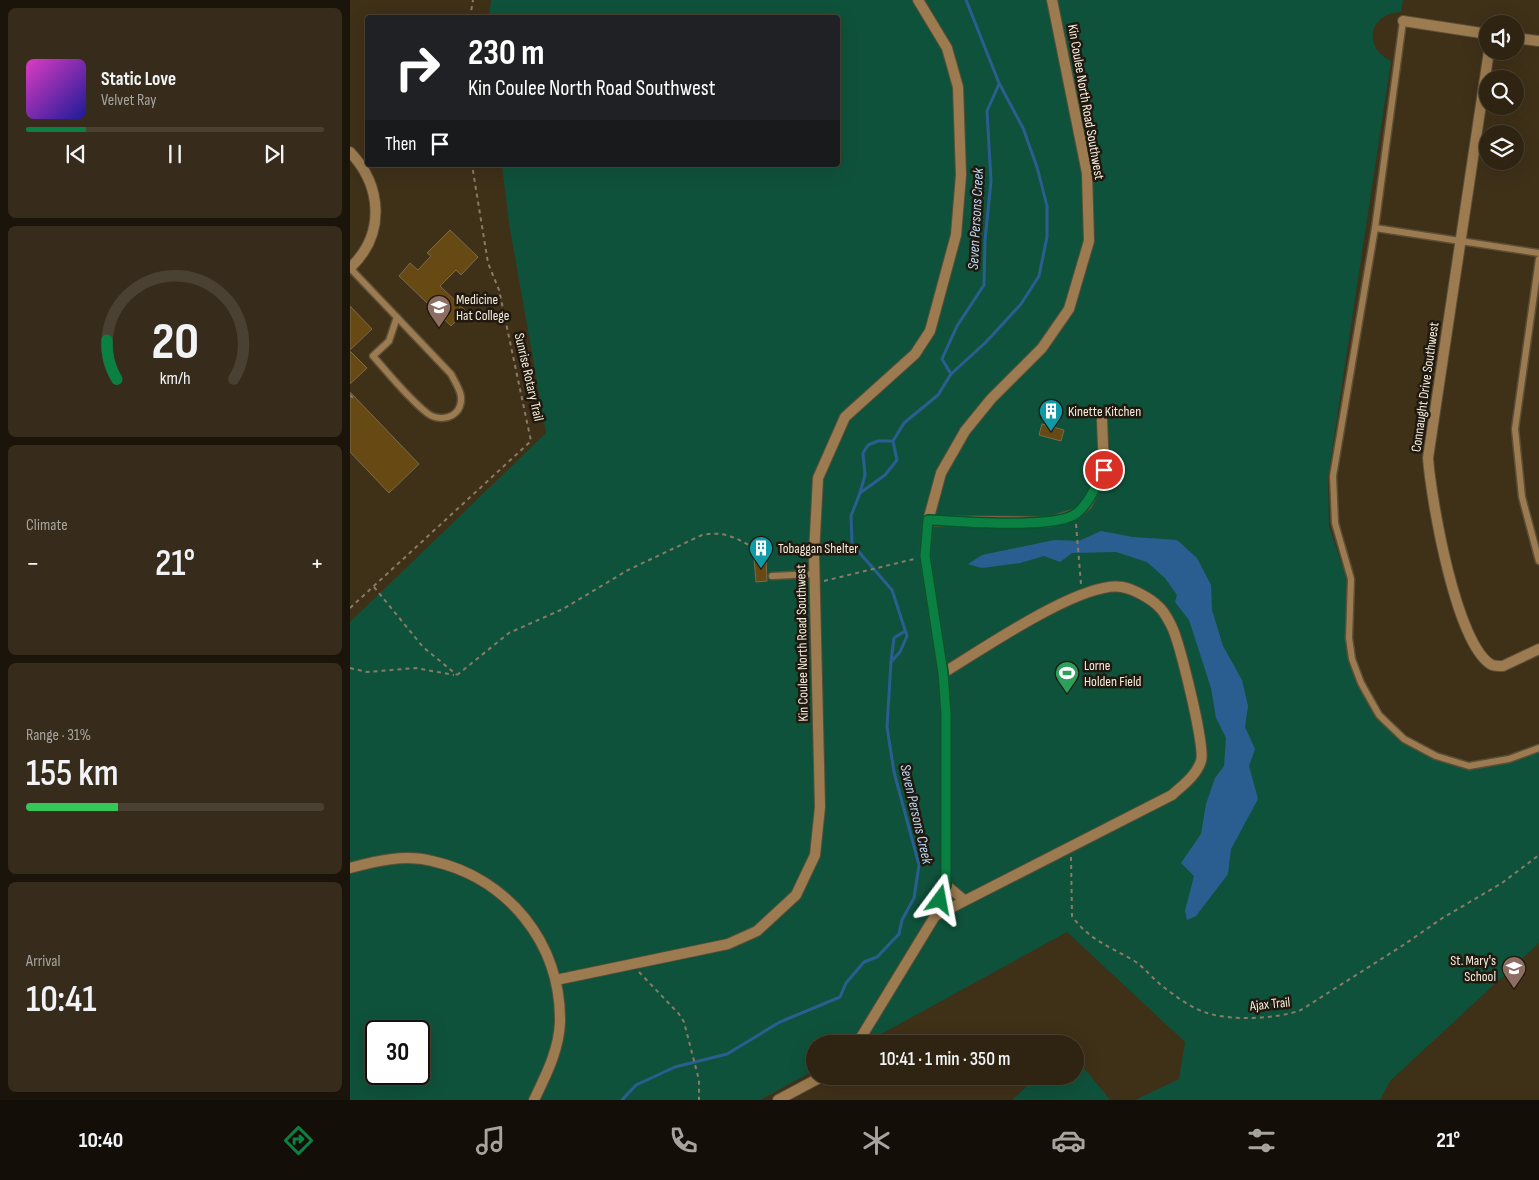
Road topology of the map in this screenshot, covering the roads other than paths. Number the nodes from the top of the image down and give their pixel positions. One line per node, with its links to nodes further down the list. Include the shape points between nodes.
1 (918, 0): 19 (street, Kin Coulee North Road Southwest, via 947,48 958,87 961,175 956,235 930,331 915,354 845,417 818,478)
2 (1052, 0): 16 (street, Kin Coulee North Road Southwest, via 1087,172 1089,240 1069,309 1042,348 965,431 941,473)
3 (1403, 21): 4 (street); 9 (lane)
4 (1479, 33)
5 (1524, 39): 6 (street)
6 (1539, 41)
7 (1488, 60): 10 (street, Connaught Drive Southwest)
8 (350, 152): 13 (street, via 371,180 375,197 375,220 369,242)
9 (1374, 228): 10 (lane); 22 (lane, via 1333,476 1335,523 1351,578 1349,638 1352,659 1361,684 1379,715 1404,739 1436,756 1469,766 1509,759)
10 (1461, 240): 11 (lane); 20 (street, Connaught Drive Southwest, via 1428,458 1432,500 1451,583 1476,646 1491,664 1497,666)
11 (1539, 253)
12 (1539, 259): 17 (lane, via 1515,429 1522,497)
13 (350, 268): 14 (lane)
14 (397, 317): 14 (lane, via 451,374 461,392 461,405 454,415 444,418 428,414 373,356 389,341)
15 (1102, 420): 16 (street, via 1104,470 1087,504 1076,514 1048,522)
16 (928, 520): 21 (street, Kin Coulee North Road Southwest, via 925,556)
17 (1539, 561)
18 (772, 576): 19 (lane)
19 (814, 579): 27 (street, Kin Coulee North Road Southwest, via 820,807 815,855 796,895 757,931 728,944)
20 (1539, 649)
21 (943, 673): 24 (street, Kin Coulee North Road Southwest); 25 (street, via 1059,604 1098,587 1122,587 1158,606 1172,628 1201,732 1202,760 1190,780 1172,795)
22 (1539, 748)
23 (350, 868): 27 (street, via 385,859 431,860 474,875 511,901 523,916 539,937)
24 (946, 885): 25 (street); 26 (street, Kin Coulee North Road Southwest)
25 (964, 900): 26 (street)
26 (935, 916): 28 (street, Kin Coulee North Road Southwest)
27 (556, 980): 30 (street, via 560,1022 552,1065)
28 (862, 1035)
29 (806, 1085): 31 (street)
30 (534, 1100)
31 (778, 1100)

